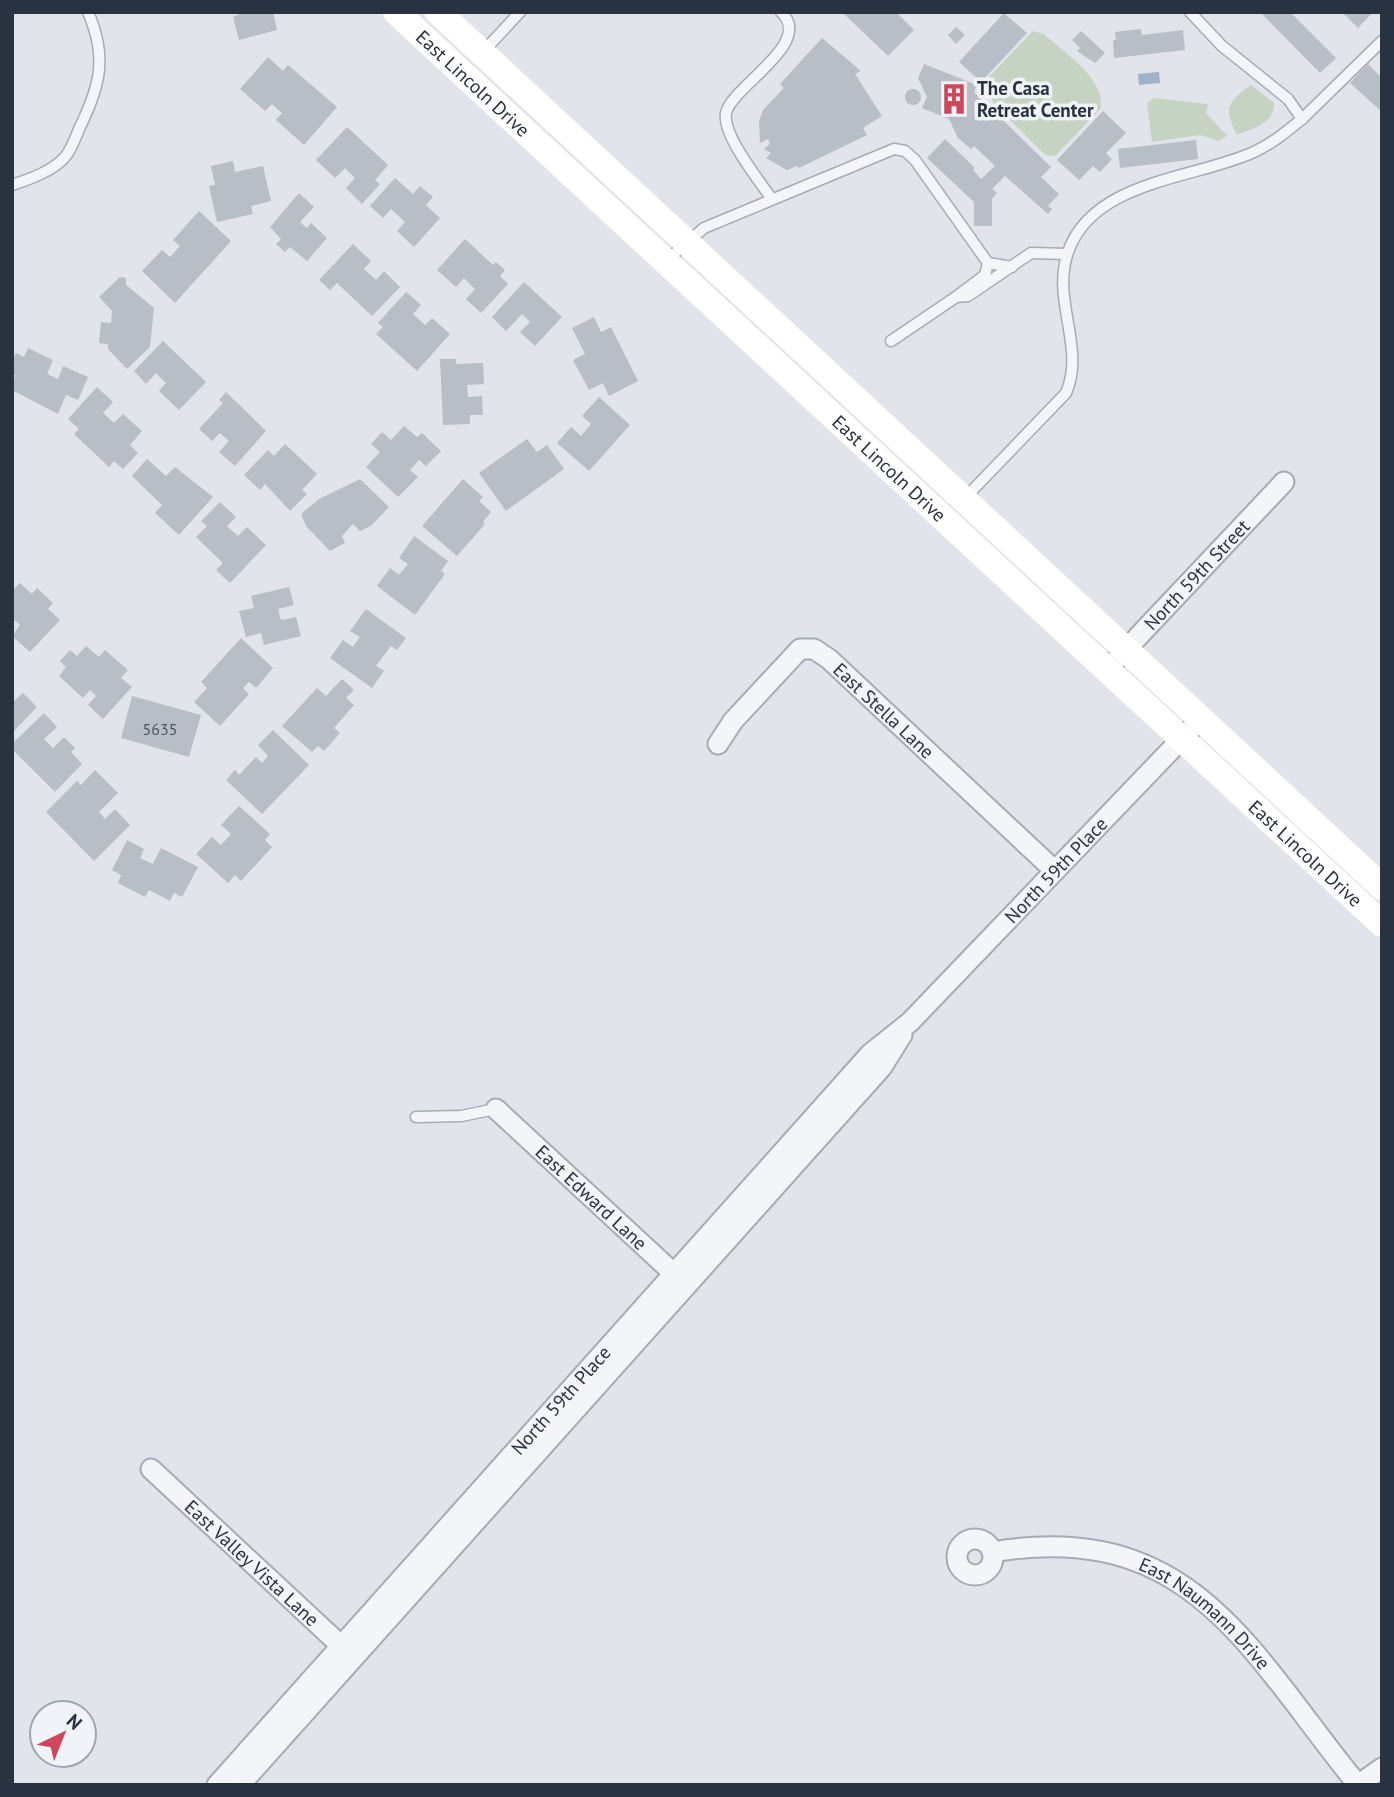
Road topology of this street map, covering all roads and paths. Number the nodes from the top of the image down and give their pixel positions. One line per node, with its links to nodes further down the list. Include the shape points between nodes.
1 (88, 12): 10 (lane, via 99,38 100,78 65,156 35,177)
2 (396, 12): 14 (main road, East Lincoln Drive)
3 (438, 12): 8 (main road, East Lincoln Drive)
4 (520, 12): 8 (lane)
5 (781, 12): 11 (lane, via 788,25 787,38 726,114 741,153)
6 (1190, 12): 9 (lane, via 1287,99)
7 (1382, 41): 9 (lane)
8 (482, 53): 12 (main road, East Lincoln Drive)
9 (1302, 119): 13 (lane, via 1276,141 1252,153 1117,200 1093,217)
10 (12, 185)
11 (771, 198): 12 (lane); 15 (lane, via 900,149 915,160)
12 (686, 241): 14 (lane); 20 (main road, East Lincoln Drive)
13 (1068, 254): 16 (lane, via 1031,253); 20 (lane, via 1062,286 1074,375 1066,393)
14 (666, 261): 21 (main road, East Lincoln Drive)
15 (988, 263): 16 (lane); 17 (lane, via 985,275)
16 (1012, 267): 17 (lane, via 968,296)
17 (956, 297): 18 (lane)
18 (891, 341)
19 (1284, 482): 22 (street, North 59th Street)
20 (964, 498): 21 (lane); 22 (main road, East Lincoln Drive)
21 (945, 518): 23 (main road, East Lincoln Drive)
22 (1126, 649): 23 (street, North 59th Street); 24 (main road, East Lincoln Drive)
23 (1107, 669): 25 (main road, East Lincoln Drive)
24 (1201, 719): 25 (street, North 59th Place); 28 (main road, East Lincoln Drive)
25 (1183, 738): 27 (street, North 59th Place); 29 (main road, East Lincoln Drive)
26 (718, 744): 27 (street, East Stella Lane, via 733,721 800,649 814,649)
27 (1054, 870): 32 (street, North 59th Place, via 911,1022 870,1054)
28 (1382, 887)
29 (1378, 913)
30 (496, 1109): 31 (lane); 32 (street, East Edward Lane)
31 (416, 1117)
32 (680, 1279): 35 (street, North 59th Place)
33 (150, 1469): 35 (street, East Valley Vista Lane)
34 (992, 1552): 39 (street, East Naumann Drive, via 1060,1546 1091,1549 1149,1565 1184,1584 1249,1643)
35 (348, 1652): 37 (street, North 59th Place); 38 (street, North 59th Place)
36 (1382, 1768): 39 (street)
37 (217, 1785)
38 (240, 1785)
39 (1358, 1785)

